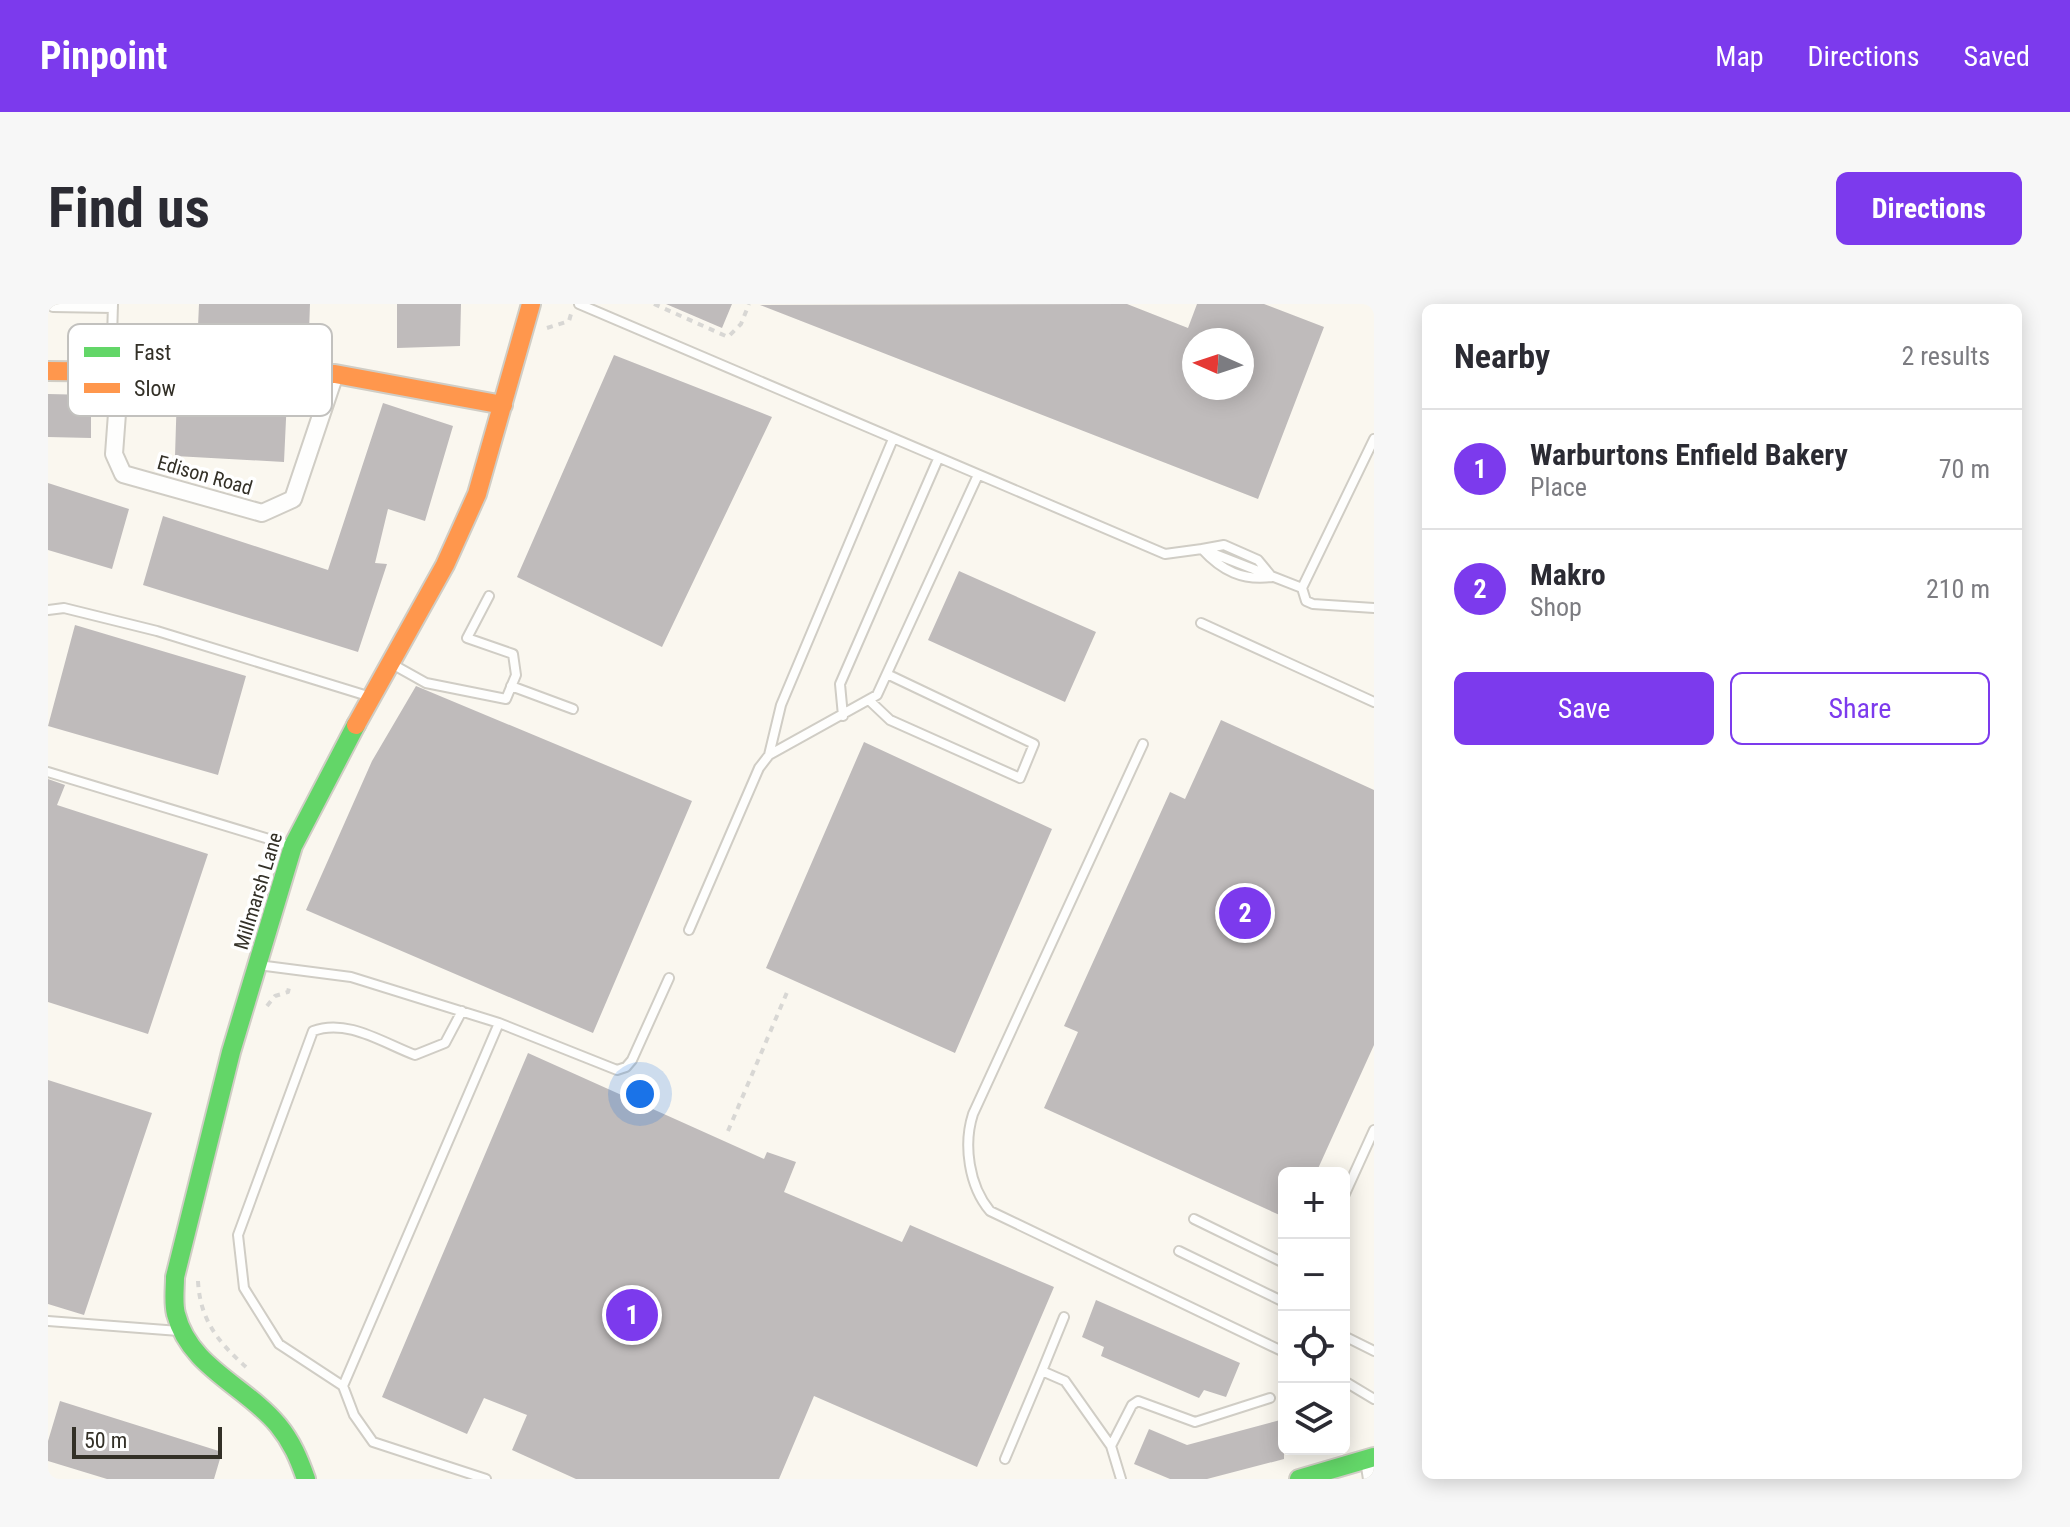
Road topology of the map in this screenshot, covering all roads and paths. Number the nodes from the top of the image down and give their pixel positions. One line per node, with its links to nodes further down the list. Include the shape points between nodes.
1 (531, 304): 12 (street, Millmarsh Lane)
2 (579, 304): 15 (lane)
3 (654, 304): 4 (path, via 728,337)
4 (749, 304)
5 (113, 306): 6 (lane)
6 (53, 307)
7 (48, 371): 8 (street)
8 (68, 371)
9 (332, 374): 10 (street)
10 (335, 374): 11 (street, Edison Road); 12 (street)
11 (332, 383)
12 (503, 405): 26 (street, Millmarsh Lane, via 477,494)
13 (115, 416): 14 (street, Edison Road, via 114,454 123,474 262,513 293,499)
14 (321, 416)
15 (893, 439): 17 (lane); 35 (lane, via 781,705)
16 (1374, 439): 21 (lane)
17 (938, 459): 18 (lane); 33 (lane, via 840,684)
18 (978, 475): 19 (lane, via 1165,554); 27 (lane)
19 (1202, 549): 20 (lane, via 1216,564 1250,580); 20 (lane, via 1224,545 1258,560)
20 (1272, 577): 21 (lane)
21 (1302, 588): 23 (lane, via 1306,601 1313,604)
22 (489, 596): 28 (lane, via 467,638 513,654 516,675)
23 (1374, 608)
24 (48, 610): 29 (lane, via 64,608 157,631)
25 (1201, 623): 31 (lane)
26 (391, 664): 28 (lane, via 426,683 506,699); 29 (street, Millmarsh Lane)
27 (887, 674): 30 (lane); 30 (lane, via 1034,744 1020,778 890,720)
28 (511, 686): 32 (lane)
29 (372, 697): 37 (street, Millmarsh Lane)
30 (871, 702): 33 (lane)
31 (1374, 702)
32 (573, 709)
33 (843, 716): 35 (lane)
34 (1143, 744): 55 (lane, via 973,1114 968,1135 971,1169 990,1211)
35 (769, 755): 38 (lane)
36 (48, 772): 37 (lane)
37 (293, 846): 39 (street, Millmarsh Lane)
38 (689, 930)
39 (258, 965): 42 (lane, via 351,977); 53 (street, Millmarsh Lane, via 183,1237 173,1295)
40 (669, 978): 43 (lane, via 632,1060 617,1070)
41 (788, 990): 45 (path)
42 (462, 1011): 43 (lane); 59 (lane, via 445,1043 415,1055 348,1028 328,1025 313,1031 238,1235 244,1288 279,1344)
43 (499, 1023): 59 (lane)
44 (1374, 1130): 46 (lane)
45 (728, 1131)
46 (1350, 1183)
47 (1194, 1219): 49 (lane)
48 (1179, 1251): 50 (lane)
49 (1278, 1260)
50 (1278, 1299)
51 (1064, 1317): 57 (lane)
52 (48, 1321): 53 (lane)
53 (179, 1331): 65 (street, Millmarsh Lane, via 205,1366 280,1423 303,1461)
54 (1350, 1339): 56 (lane)
55 (1278, 1349)
56 (1374, 1351)
57 (1042, 1371): 62 (lane, via 1065,1381); 64 (lane)
58 (1347, 1383): 61 (lane)
59 (343, 1386): 66 (lane, via 373,1442)
60 (1270, 1398): 62 (lane, via 1195,1422 1138,1401)
61 (1374, 1399)
62 (1111, 1446): 67 (lane)
63 (1371, 1458): 68 (street); 69 (street)
64 (1005, 1459)
65 (306, 1479)
66 (486, 1479)
67 (1121, 1479)
68 (1299, 1479)
69 (1372, 1479)

